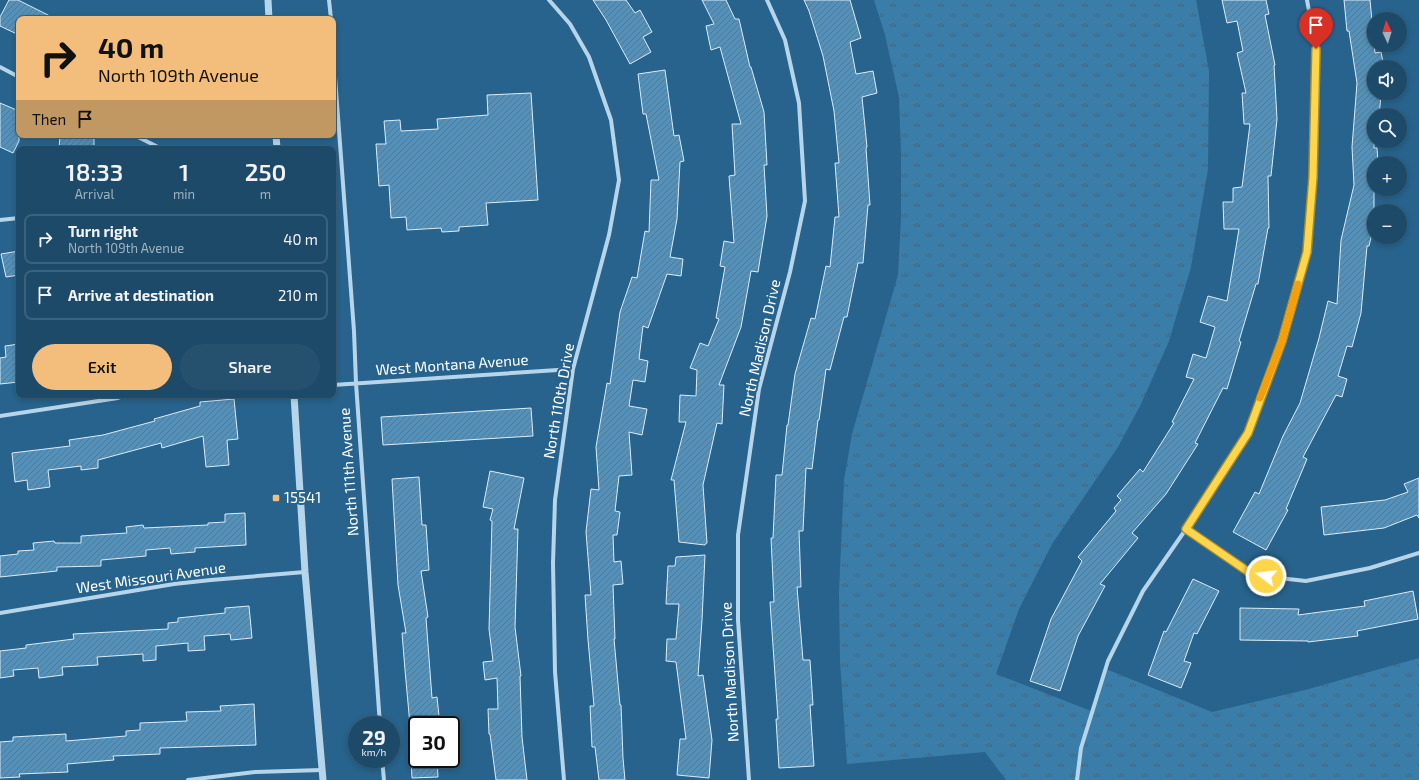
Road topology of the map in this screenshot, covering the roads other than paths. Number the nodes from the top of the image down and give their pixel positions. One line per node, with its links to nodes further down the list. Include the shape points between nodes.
1 (268, 0): 6 (street)
2 (329, 0): 7 (street)
3 (549, 0): 15 (street, North 110th Drive, via 570,24 589,57 611,120 619,180 609,236)
4 (767, 0): 32 (street, North Madison Drive, via 785,40 799,103 806,201 759,389 738,535 738,620)
5 (1307, 0): 21 (street, via 1316,49 1313,177 1307,252 1282,341 1248,433)
6 (269, 16)
7 (331, 16)
8 (0, 67): 9 (street)
9 (16, 75)
10 (336, 90): 16 (street, North 111th Avenue)
11 (140, 138): 12 (street)
12 (156, 146)
13 (16, 218): 14 (street)
14 (0, 220)
15 (574, 369): 16 (street, West Montana Avenue); 31 (street, North 110th Drive, via 555,500 553,562 555,672)
16 (356, 383): 17 (street, West Montana Avenue); 25 (street, North 111th Avenue)
17 (336, 385)
18 (118, 398): 20 (street)
19 (294, 398): 23 (street)
20 (0, 416)
21 (1186, 529): 22 (street, via 1253,575 1306,581 1370,568); 33 (street, via 1143,591 1108,661 1080,748)
22 (1419, 553)
23 (305, 572): 24 (street, West Missouri Avenue, via 174,584); 27 (street)
24 (0, 613)
25 (379, 716)
26 (383, 768): 30 (street)
27 (322, 770): 28 (street, via 255,772); 29 (street)
28 (188, 780)
29 (323, 780)
30 (384, 780)
31 (564, 780)
32 (749, 780)
33 (1077, 780)

